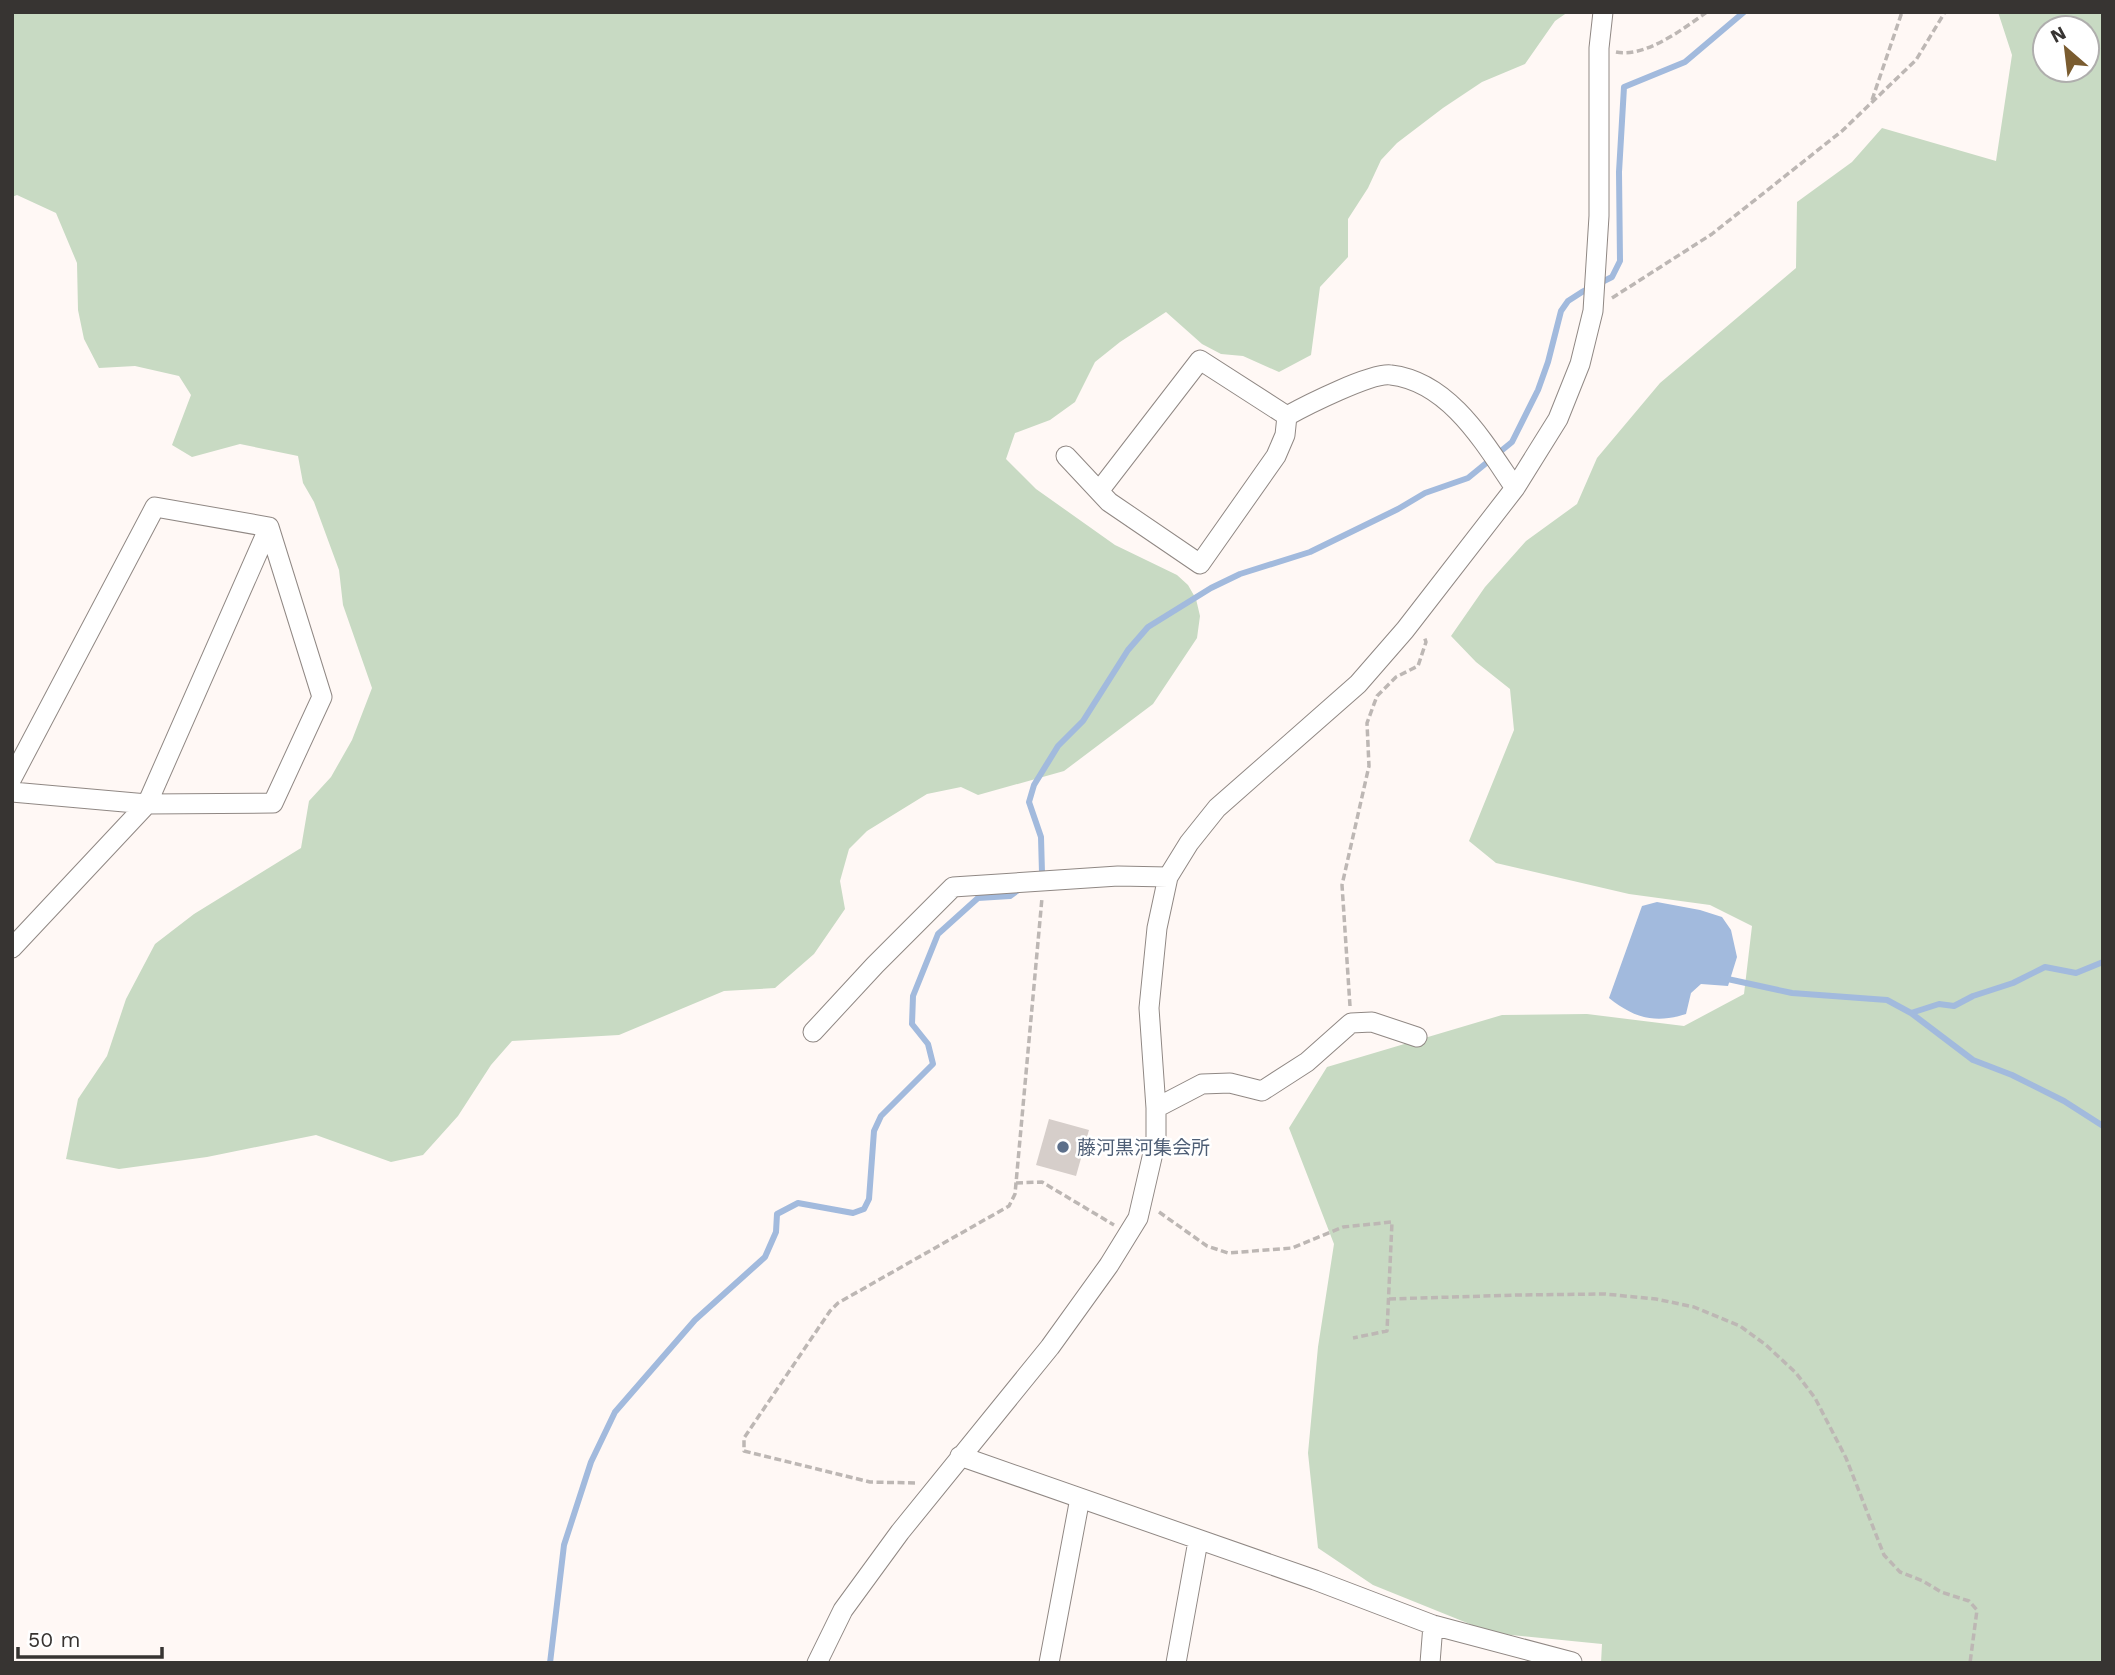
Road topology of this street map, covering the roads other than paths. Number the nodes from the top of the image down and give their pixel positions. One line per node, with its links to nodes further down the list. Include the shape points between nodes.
1 (1603, 12): 4 (street, via 1593,311 1580,364 1558,419)
2 (1286, 416): 4 (street, via 1389,374 1425,385 1457,409); 5 (street, via 1200,360); 5 (street, via 1285,435 1276,456 1200,564)
3 (1066, 456): 5 (street)
4 (1515, 488): 10 (street, via 1358,684 1217,808)
5 (1099, 491)
6 (268, 527): 7 (street, via 155,507); 9 (street); 9 (street, via 322,697 273,803)
7 (12, 778)
8 (12, 792): 9 (street)
9 (147, 804): 11 (street)
10 (1168, 877): 12 (street, via 953,887); 14 (street, via 1157,928 1149,1009)
11 (12, 948)
12 (813, 1032)
13 (1417, 1037): 14 (street, via 1372,1022 1351,1023 1307,1062 1262,1091 1230,1083 1202,1084)
14 (1156, 1108): 15 (street, via 1156,1140 1138,1217 1050,1347)
15 (960, 1457): 16 (street); 20 (street, via 843,1610)
16 (1080, 1498): 17 (street); 21 (street)
17 (1198, 1541): 18 (street); 22 (street)
18 (1433, 1625): 19 (street); 23 (street)
19 (1573, 1661)
20 (817, 1663)
21 (1049, 1663)
22 (1176, 1663)
23 (1430, 1663)

